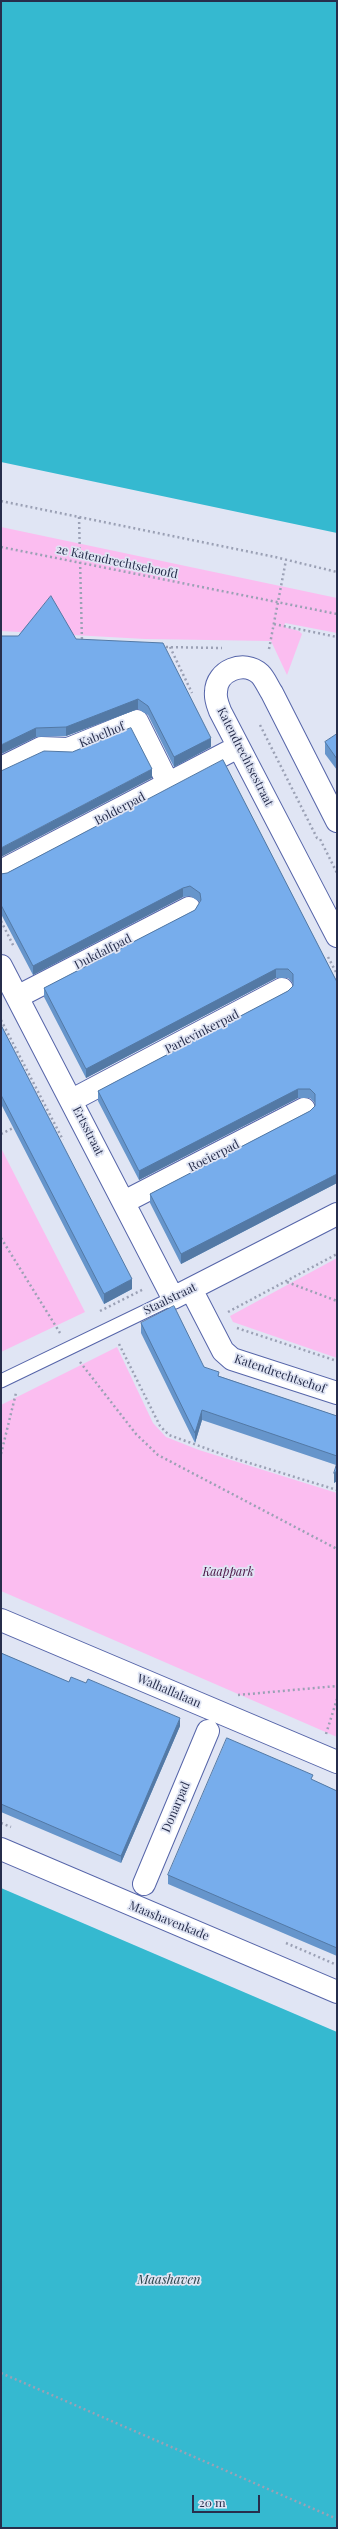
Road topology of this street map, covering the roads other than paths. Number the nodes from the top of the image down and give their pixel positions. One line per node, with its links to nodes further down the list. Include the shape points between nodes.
1 (238, 747): 3 (street, Bolderpad); 4 (street, Katendrechtsestraat, via 220,711 216,692 223,675 239,666 260,674); 7 (street, Katendrechtsestraat)
2 (1, 768): 3 (street, Kabelhof, via 41,748 68,749 137,721)
3 (168, 783): 5 (street, Bolderpad)
4 (337, 821)
5 (1, 871)
6 (189, 908): 10 (street, Dukdalfpad)
7 (337, 936)
8 (1, 966): 10 (street, Ertsstraat)
9 (282, 989): 11 (street, Parlevinkerpad)
10 (17, 997): 11 (street, Ertsstraat)
11 (72, 1100): 13 (street, Ertsstraat)
12 (304, 1109): 13 (street, Roeierpad)
13 (124, 1202): 15 (street, Ertsstraat)
14 (337, 1214): 15 (street, Staalstraat)
15 (182, 1293): 16 (lane, Staalstraat); 17 (street, Katendrechtsehof, via 222,1352 232,1359)
16 (1, 1381)
17 (337, 1393)
18 (1, 1620): 20 (street, Walhallalaan)
19 (208, 1731): 22 (street, Donarpad)
20 (337, 1762)
21 (1, 1850): 23 (street, Maashavenkade)
22 (144, 1884)
23 (337, 1992)

